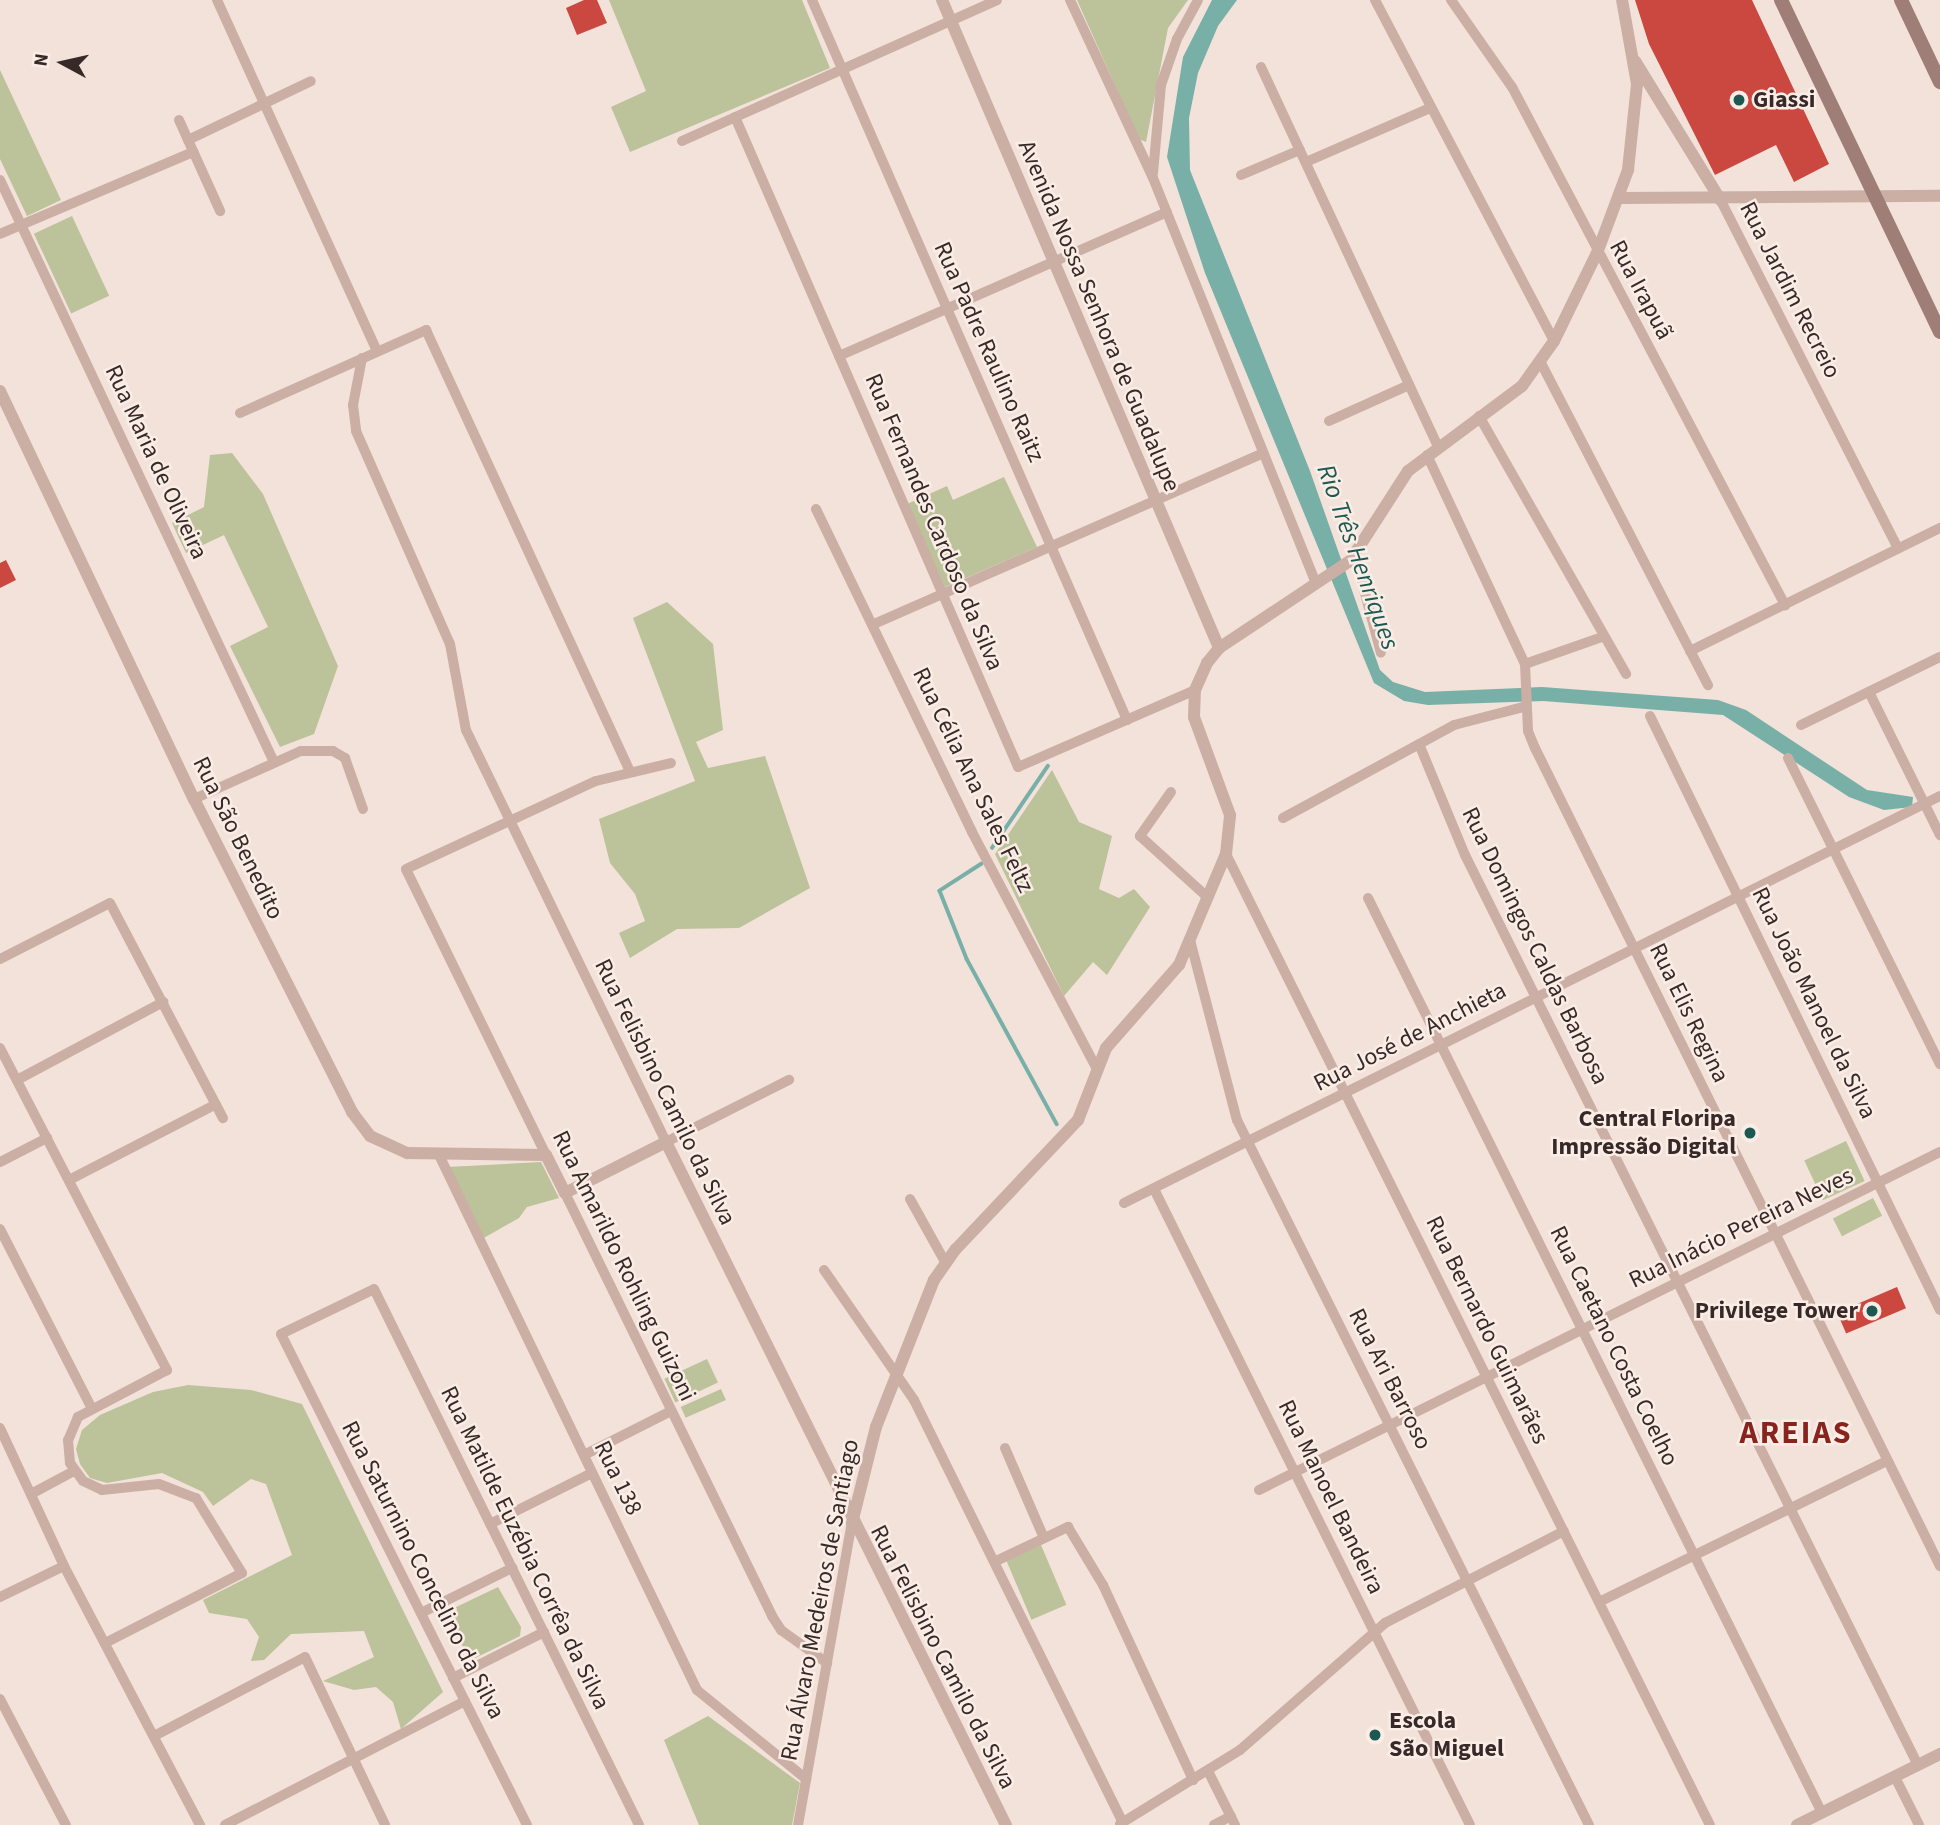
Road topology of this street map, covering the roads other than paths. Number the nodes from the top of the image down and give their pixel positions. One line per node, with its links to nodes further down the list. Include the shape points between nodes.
1 (217, 0): 18 (street)
2 (812, 0): 15 (street, Rua Padre Raulino Raitz)
3 (942, 0): 12 (street, Avenida Nossa Senhora de Guadalupe)
4 (997, 0): 12 (street)
5 (1070, 0): 28 (street)
6 (1198, 0): 28 (street, via 1177,39 1161,85)
7 (1375, 0): 19 (street)
8 (1451, 0): 38 (street, Rua Irapuã, via 1512,87)
9 (1622, 0): 13 (street)
10 (1780, 0): 32 (main road)
11 (1901, 0): 17 (main road)
12 (951, 20): 15 (street); 39 (street, Avenida Nossa Senhora de Guadalupe)
13 (1632, 56): 31 (street, via 1636,109); 33 (street, Rua Jardim Recreio)
14 (1261, 67): 24 (street)
15 (843, 69): 20 (street); 40 (street, Rua Padre Raulino Raitz)
16 (311, 81): 18 (street)
17 (1940, 82)
18 (264, 104): 22 (street); 43 (street)
19 (1430, 108): 26 (street); 42 (street)
20 (735, 117): 23 (street); 44 (street, Rua Fernandes Cardoso da Silva)
21 (179, 120): 22 (street)
22 (188, 140): 25 (street)
23 (681, 141)
24 (1300, 150): 26 (street); 27 (street)
25 (193, 152): 34 (street); 36 (street)
26 (1306, 162): 47 (street)
27 (1241, 175)
28 (1153, 178): 35 (street)
29 (0, 180): 36 (street, Rua Maria de Oliveira)
30 (1940, 196): 32 (street)
31 (1620, 198): 33 (street); 38 (street)
32 (1875, 200): 33 (street); 41 (main road)
33 (1721, 201): 59 (street, Rua Jardim Recreio)
34 (220, 211)
35 (1167, 212): 39 (street); 53 (street)
36 (21, 225): 37 (street); 81 (street, Rua Maria de Oliveira)
37 (0, 234)
38 (1597, 253): 42 (street); 63 (street, Rua Irapuã)
39 (1052, 262): 40 (street); 55 (street, Avenida Nossa Senhora de Guadalupe)
40 (947, 309): 44 (street); 58 (street, Rua Padre Raulino Raitz)
41 (1940, 332)
42 (1554, 341): 46 (street)
43 (377, 351): 45 (street); 83 (street, via 426,330)
44 (839, 356): 62 (street, Rua Fernandes Cardoso da Silva)
45 (362, 358): 49 (street); 90 (street, Rua Felisbino Camilo da Silva, via 353,405 356,431 450,644 466,730)
46 (1541, 363): 50 (street, via 1522,386); 67 (street)
47 (1409, 385): 51 (street); 52 (street)
48 (0, 391): 86 (street, Rua São Benedito)
49 (240, 413)
50 (1479, 416): 52 (street); 65 (street)
51 (1329, 421)
52 (1438, 447): 54 (street)
53 (1263, 453): 55 (street); 61 (street)
54 (1427, 455): 60 (street, via 1403,478); 70 (street, Rua Elis Regina)
55 (1155, 500): 58 (street); 66 (street, Avenida Nossa Senhora de Guadalupe)
56 (816, 509): 64 (street, Rua Célia Ana Sales Feltz)
57 (1940, 528): 59 (street)
58 (1051, 546): 62 (street); 77 (street, Rua Padre Raulino Raitz)
59 (1898, 549): 63 (street)
60 (1355, 556): 61 (street); 68 (street)
61 (1319, 581): 66 (street)
62 (943, 594): 64 (street); 77 (street, Rua Fernandes Cardoso da Silva, via 1018,767)
63 (1785, 605): 67 (street)
64 (874, 624): 105 (street, Rua Célia Ana Sales Feltz, via 972,832)
65 (1602, 637): 70 (street); 71 (street)
66 (1219, 648): 73 (street)
67 (1690, 651): 72 (street)
68 (1381, 653)
69 (1940, 657): 74 (street)
70 (1525, 664): 75 (street, Rua Elis Regina)
71 (1626, 674)
72 (1708, 685)
73 (1195, 690): 77 (street, Rua Fernandes Cardoso da Silva); 93 (street, Rua Álvaro Medeiros de Santiago, via 1197,727 1230,815)
74 (1869, 692): 78 (street); 87 (street)
75 (1528, 703): 79 (street, via 1468,719); 98 (street, Rua Elis Regina, via 1535,748)
76 (1650, 716): 95 (street, Rua João Manoel da Silva)
77 (1127, 720)
78 (1801, 725)
79 (1419, 744): 89 (street); 100 (street, Rua Domingos Caldas Barbosa, via 1465,855)
80 (1788, 758): 92 (street)
81 (274, 762): 86 (street); 88 (street, via 309,750 341,752)
82 (671, 763): 83 (street)
83 (629, 770): 90 (street)
84 (1171, 792): 94 (street, via 1140,836)
85 (1940, 796): 87 (street, Rua José de Anchieta)
86 (194, 799): 116 (street, Rua São Benedito, via 352,1112 382,1144)
87 (1925, 804): 91 (street); 92 (street, Rua José de Anchieta)
88 (363, 809)
89 (1283, 818)
90 (510, 821): 112 (street, Rua Felisbino Camilo da Silva); 115 (street, Rua Amarildo Rohling Guizoni, via 406,869)
91 (1940, 835)
92 (1833, 850): 95 (street, Rua José de Anchieta); 104 (street)
93 (1226, 855): 94 (street, Rua Álvaro Medeiros de Santiago); 108 (street, Rua Bernardo Guimarães)
94 (1205, 895): 97 (street, Rua Álvaro Medeiros de Santiago)
95 (1738, 897): 98 (street, Rua José de Anchieta); 119 (street, Rua João Manoel da Silva)
96 (1368, 898): 102 (street, Rua Caetano Costa Coelho)
97 (1189, 940): 105 (street, Rua Álvaro Medeiros de Santiago, via 1163,988 1113,1039); 113 (street, Rua Ari Barroso, via 1227,1091)
98 (1634, 949): 100 (street, Rua José de Anchieta); 125 (street, Rua Elis Regina)
99 (0, 959): 101 (street, via 110,903)
100 (1537, 997): 102 (street, Rua José de Anchieta); 129 (street, Rua Domingos Caldas Barbosa)
101 (163, 1002): 106 (street); 109 (street)
102 (1441, 1045): 108 (street, Rua José de Anchieta); 132 (street, Rua Caetano Costa Coelho)
103 (0, 1048): 106 (street)
104 (1940, 1064)
105 (1096, 1067): 127 (street, Rua Álvaro Medeiros de Santiago, via 1078,1120)
106 (17, 1080): 111 (street)
107 (789, 1080): 112 (street)
108 (1345, 1093): 113 (street, Rua José de Anchieta); 134 (street, Rua Bernardo Guimarães)
109 (216, 1104): 110 (street); 118 (street)
110 (223, 1118)
111 (47, 1138): 117 (street); 118 (street)
112 (666, 1142): 121 (street); 148 (street, Rua Felisbino Camilo da Silva)
113 (1247, 1142): 120 (street, Rua José de Anchieta); 137 (street, Rua Ari Barroso)
114 (1940, 1152): 119 (street, Rua Inácio Pereira Neves)
115 (546, 1155): 116 (street, Rua São Benedito); 121 (street, Rua Amarildo Rohling Guizoni)
116 (440, 1157): 140 (street, Rua 138)
117 (0, 1162)
118 (69, 1180): 135 (street, via 167,1370)
119 (1878, 1183): 125 (street, Rua Inácio Pereira Neves); 131 (street, Rua João Manoel da Silva)
120 (1154, 1189): 123 (street, Rua José de Anchieta); 143 (street, Rua Manoel Bandeira)
121 (565, 1193): 136 (street, Rua Amarildo Rohling Guizoni)
122 (910, 1199): 127 (street)
123 (1124, 1203)
124 (0, 1228): 126 (street)
125 (1775, 1234): 129 (street, Rua Inácio Pereira Neves); 141 (street, Rua Elis Regina)
126 (5, 1249): 135 (street)
127 (945, 1262): 133 (street, Rua Álvaro Medeiros de Santiago)
128 (824, 1270): 133 (street)
129 (1677, 1283): 132 (street, Rua Inácio Pereira Neves); 147 (street, Rua Domingos Caldas Barbosa)
130 (374, 1289): 149 (street, Rua Matilde Euzébia Corrêa da Silva); 160 (street, Rua Saturnino Concelino da Silva, via 281,1334)
131 (1940, 1310)
132 (1582, 1330): 134 (street, Rua Inácio Pereira Neves); 152 (street, Rua Caetano Costa Coelho)
133 (896, 1373): 148 (street, Rua Álvaro Medeiros de Santiago, via 869,1450); 153 (street)
134 (1487, 1377): 137 (street, Rua Inácio Pereira Neves); 150 (street, Rua Bernardo Guimarães)
135 (91, 1407): 142 (street, via 70,1433)
136 (671, 1411): 140 (street); 164 (street, Rua Amarildo Rohling Guizoni, via 777,1625)
137 (1390, 1425): 143 (street, Rua Inácio Pereira Neves); 157 (street, Rua Ari Barroso)
138 (0, 1428): 146 (street)
139 (1006, 1448): 151 (street)
140 (584, 1455): 144 (street, Rua 138)
141 (1887, 1461): 147 (street); 155 (street, Rua Elis Regina)
142 (74, 1471): 146 (street); 163 (street, via 103,1490 159,1483 196,1498 242,1573)
143 (1295, 1472): 145 (street, Rua Inácio Pereira Neves); 161 (street, Rua Manoel Bandeira)
144 (592, 1473): 149 (street); 174 (street, Rua 138, via 697,1690)
145 (1259, 1490)
146 (31, 1494): 154 (street)
147 (1790, 1508): 152 (street); 171 (street, Rua Domingos Caldas Barbosa)
148 (852, 1523): 164 (street, Rua Álvaro Medeiros de Santiago); 186 (street, Rua Felisbino Camilo da Silva)
149 (490, 1524): 156 (street, Rua Matilde Euzébia Corrêa da Silva)
150 (1564, 1531): 157 (street); 159 (street, Rua Bernardo Guimarães)
151 (1044, 1538): 153 (street); 175 (street, via 1068,1527 1103,1585)
152 (1694, 1556): 159 (street); 176 (street, Rua Caetano Costa Coelho)
153 (996, 1560): 178 (street)
154 (64, 1566): 158 (street); 163 (street)
155 (1940, 1566)
156 (512, 1568): 160 (street); 162 (street, Rua Matilde Euzébia Corrêa da Silva)
157 (1467, 1581): 161 (street); 189 (street, Rua Ari Barroso)
158 (0, 1597)
159 (1600, 1602): 190 (street, Rua Bernardo Guimarães)
160 (421, 1613): 165 (street, Rua Saturnino Concelino da Silva)
161 (1373, 1631): 172 (street, via 1251,1741); 188 (street, Rua Manoel Bandeira)
162 (544, 1632): 165 (street); 184 (street, Rua Matilde Euzébia Corrêa da Silva)
163 (106, 1643): 168 (street)
164 (827, 1663): 174 (street, Rua Álvaro Medeiros de Santiago)
165 (453, 1678): 167 (street, Rua Saturnino Concelino da Silva)
166 (0, 1699): 179 (street)
167 (464, 1701): 170 (street); 183 (street, Rua Saturnino Concelino da Silva)
168 (156, 1735): 170 (street, via 304,1657); 180 (street)
169 (1940, 1755): 171 (street)
170 (351, 1761): 181 (street); 182 (street)
171 (1918, 1765): 173 (street)
172 (1208, 1771): 175 (street); 177 (street)
173 (1895, 1777): 176 (street); 192 (street)
174 (806, 1779): 185 (street, Rua Álvaro Medeiros de Santiago)
175 (1193, 1780): 178 (street)
176 (1822, 1813): 191 (street)
177 (1233, 1821): 187 (street)
178 (1121, 1824)
179 (66, 1825)
180 (200, 1825)
181 (225, 1825)
182 (385, 1825)
183 (527, 1825)
184 (639, 1825)
185 (798, 1825)
186 (1006, 1825)
187 (1214, 1825)
188 (1470, 1825)
189 (1589, 1825)
190 (1710, 1825)
191 (1797, 1825)
192 (1919, 1825)

